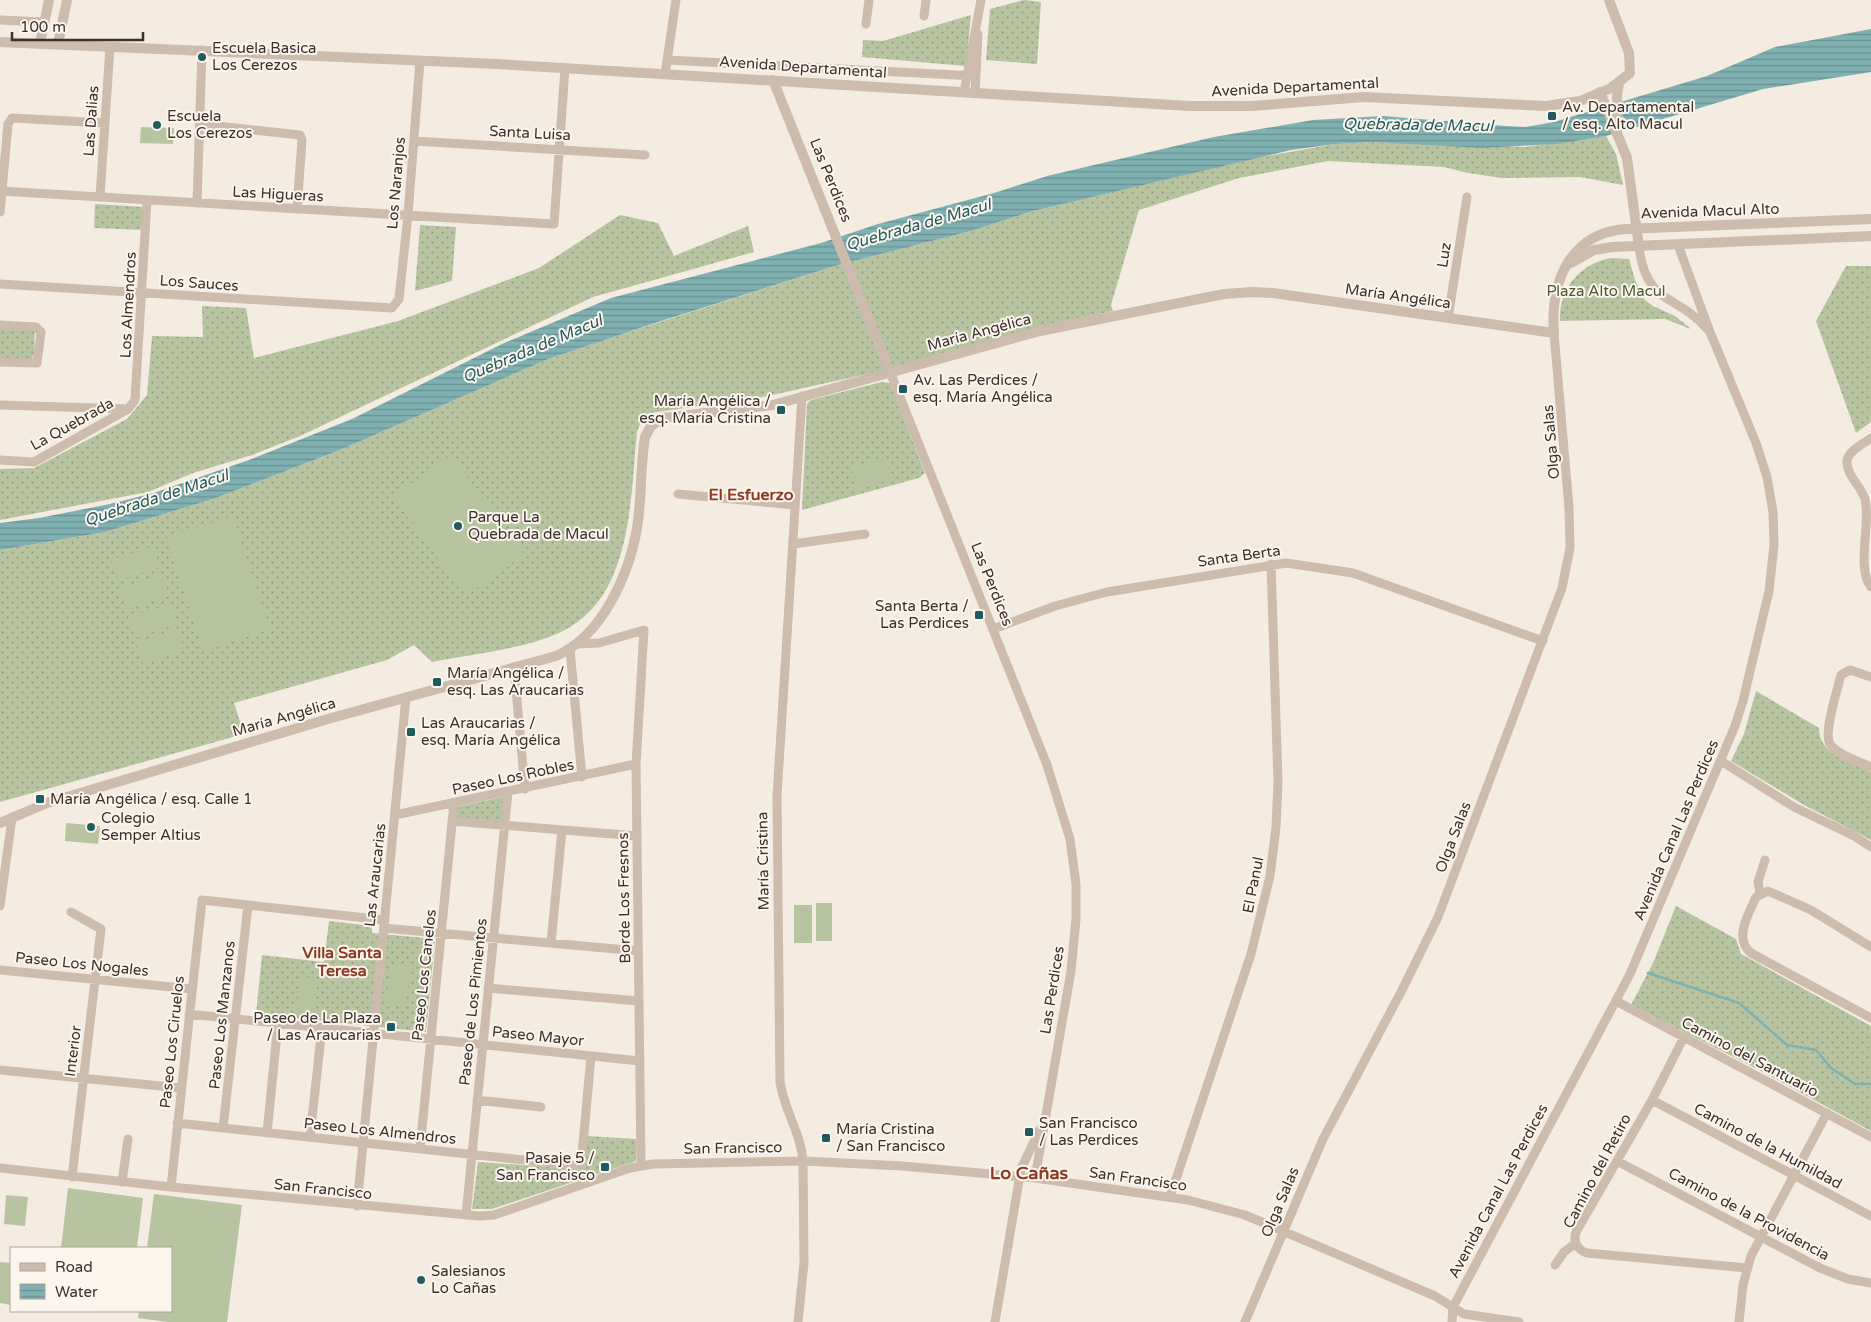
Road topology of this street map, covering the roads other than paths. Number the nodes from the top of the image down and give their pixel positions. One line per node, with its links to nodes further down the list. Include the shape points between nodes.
1 (49, 0): 7 (street, via 55,5); 10 (street)
2 (676, 0): 18 (street)
3 (869, 0): 11 (street)
4 (926, 0): 8 (street)
5 (981, 0): 12 (street)
6 (1609, 0): 25 (street, via 1631,62 1630,73)
7 (66, 1): 15 (street)
8 (924, 16)
9 (0, 20): 10 (street)
10 (44, 22): 14 (street)
11 (866, 24)
12 (978, 24): 22 (street); 23 (street)
13 (0, 42): 14 (street, Avenida Departamental)
14 (40, 43): 15 (street, Avenida Departamental)
15 (58, 44): 16 (street, Avenida Departamental)
16 (110, 46): 17 (street, Avenida Departamental); 29 (street, Las Dalias)
17 (202, 50): 19 (street, Avenida Departamental); 30 (street)
18 (667, 60): 21 (street); 22 (street, Avenida Departamental)
19 (420, 61): 20 (street, Avenida Departamental); 32 (street, Los Naranjos)
20 (565, 68): 21 (street, Avenida Departamental); 33 (street)
21 (666, 74): 24 (street, Avenida Departamental)
22 (966, 75): 23 (street, Avenida Departamental); 26 (street)
23 (976, 76): 28 (street)
24 (773, 80): 26 (street, Avenida Departamental); 57 (street, Las Perdices)
25 (1619, 83): 27 (street, Avenida Departamental); 31 (street)
26 (964, 92): 28 (street, Avenida Departamental)
27 (1600, 92): 28 (street, Avenida Departamental, via 1580,101 1546,106 1364,96 1232,107); 31 (street, Avenida Canal Las Perdices)
28 (975, 93)
29 (105, 123): 35 (street, via 12,118 8,124); 36 (street, Las Dalias)
30 (200, 124): 39 (street); 40 (street, via 301,136)
31 (1619, 134): 44 (street, Avenida Canal Las Perdices, via 1630,173)
32 (414, 141): 33 (street, Santa Luisa); 42 (street, Los Naranjos)
33 (559, 148): 34 (street, Santa Luisa); 42 (street, Las Higueras, via 554,224)
34 (645, 155)
35 (1, 191): 36 (street, Las Higueras); 41 (street)
36 (100, 197): 38 (street, Las Higueras)
37 (1467, 197): 52 (street, Luz)
38 (147, 200): 39 (street, Las Higueras); 50 (street, Los Almendros)
39 (197, 203): 40 (street, Las Higueras)
40 (297, 209): 42 (street, Las Higueras)
41 (0, 212)
42 (408, 215): 51 (street, Los Naranjos, via 399,299)
43 (1871, 219): 44 (street, Avenida Macul Alto)
44 (1637, 228): 47 (street, Avenida Canal Las Perdices); 48 (street, Avenida Macul Alto, via 1595,236 1577,249)
45 (1871, 236): 46 (street, Avenida Macul Alto)
46 (1678, 245): 47 (street, Avenida Macul Alto); 54 (street, Avenida Canal Las Perdices)
47 (1639, 247): 48 (street, Avenida Macul Alto, via 1594,250); 54 (street, Avenida Canal Las Perdices, via 1644,270 1654,287)
48 (1566, 267): 55 (street, Avenida Macul Alto, via 1554,302)
49 (0, 284): 50 (street, Los Sauces)
50 (142, 293): 51 (street, Los Sauces, via 385,309); 60 (street, Los Almendros, via 137,394)
51 (395, 306)
52 (1448, 318): 55 (street, María Angélica); 57 (street, María Angélica, via 1273,293 1238,292 1040,331)
53 (0, 325): 56 (street, via 36,327 41,332 37,362)
54 (1710, 332): 76 (street, Avenida Canal Las Perdices, via 1762,460 1774,530 1772,576 1754,659 1736,726)
55 (1554, 333): 71 (street, Olga Salas, via 1568,481 1570,548 1562,588)
56 (0, 362)
57 (890, 372): 58 (street, María Angélica); 69 (street, Las Perdices)
58 (802, 396): 64 (street, María Cristina); 72 (street, María Angélica, via 746,410 668,417 651,426 644,442 638,515 629,557 609,602 596,623)
59 (0, 405): 60 (street)
60 (128, 409): 62 (street, La Quebrada, via 34,462)
61 (1871, 438): 68 (street, via 1849,454 1847,467 1866,501 1865,574)
62 (0, 460)
63 (678, 494): 64 (street)
64 (795, 505): 66 (street, María Cristina)
65 (864, 534): 66 (street)
66 (793, 544): 136 (street, María Cristina, via 776,796 779,1075 783,1100)
67 (1271, 564): 69 (street, Santa Berta, via 1107,592); 71 (street, Santa Berta, via 1296,564 1353,573); 146 (street, El Panul, via 1278,782 1271,868 1250,954)
68 (1871, 587)
69 (993, 628): 126 (street, Las Perdices, via 1054,784 1066,823 1074,870 1073,955)
70 (644, 630): 72 (street, María Angélica); 77 (street, Borde Los Fresnos)
71 (1543, 641): 150 (street, Olga Salas, via 1438,917 1323,1139)
72 (574, 647): 73 (street, María Angélica); 79 (street)
73 (514, 667): 75 (street, María Angélica); 80 (street)
74 (1871, 677): 78 (street, via 1850,670 1841,675 1828,737 1833,748)
75 (406, 697): 83 (street, Las Araucarias); 84 (street, María Angélica, via 47,803)
76 (1721, 761): 90 (street, via 1794,807); 106 (street, Avenida Canal Las Perdices, via 1651,929)
77 (636, 764): 79 (street, Paseo Los Robles); 89 (street, Borde Los Fresnos)
78 (1871, 768)
79 (582, 777): 80 (street, Paseo Los Robles)
80 (525, 789): 81 (street, Paseo Los Robles)
81 (508, 792): 82 (street, Paseo Los Robles); 87 (street, Paseo de Los Pimientos)
82 (454, 803): 83 (street, Paseo Los Robles); 85 (street, Paseo Los Canelos)
83 (395, 815): 96 (street, Las Araucarias)
84 (12, 818): 86 (street, María Angélica); 94 (street)
85 (452, 821): 87 (street); 97 (street, Paseo Los Canelos)
86 (0, 823)
87 (505, 826): 88 (street); 98 (street, Paseo de Los Pimientos)
88 (562, 830): 89 (street); 99 (street)
89 (637, 836): 101 (street, Borde Los Fresnos)
90 (1871, 847)
91 (1765, 860): 92 (street, via 1758,882)
92 (1760, 893): 100 (street, via 1772,892 1803,906); 109 (street, via 1742,933 1747,950)
93 (248, 905): 96 (street); 105 (street, Paseo Los Ciruelos, via 202,900); 110 (street, Paseo Los Manzanos)
94 (0, 906)
95 (71, 912): 103 (street, Interior, via 101,929)
96 (384, 924): 97 (street); 113 (street, Las Araucarias)
97 (441, 933): 98 (street); 115 (street, Paseo Los Canelos)
98 (494, 938): 99 (street); 104 (street, Paseo de Los Pimientos)
99 (551, 943): 101 (street)
100 (1871, 947)
101 (638, 951): 107 (street, Borde Los Fresnos)
102 (0, 970): 103 (street, Paseo Los Nogales)
103 (95, 979): 105 (street, Paseo Los Nogales); 120 (street, Interior)
104 (488, 988): 107 (street); 116 (street, Paseo de Los Pimientos)
105 (192, 989): 108 (street, Paseo Los Ciruelos)
106 (1616, 1001): 114 (street, Camino del Santuario); 156 (street, Avenida Canal Las Perdices)
107 (639, 1002): 118 (street, Borde Los Fresnos)
108 (189, 1014): 110 (street, Paseo Mayor); 121 (street, Paseo Los Ciruelos)
109 (1871, 1018)
110 (235, 1019): 111 (street, Paseo Mayor); 128 (street, Paseo Los Manzanos)
111 (278, 1023): 112 (street, Paseo Mayor); 129 (street)
112 (322, 1028): 113 (street, Paseo Mayor); 130 (street)
113 (374, 1033): 115 (street, Paseo Mayor); 133 (street, Las Araucarias)
114 (1684, 1037): 123 (street, Camino del Retiro); 125 (street, Camino del Santuario)
115 (431, 1039): 116 (street, Paseo Mayor); 134 (street, Paseo Los Canelos)
116 (483, 1044): 117 (street, Paseo Mayor); 122 (street, Paseo de Los Pimientos)
117 (592, 1056): 118 (street, Paseo Mayor); 135 (street, Paseo Los Almendros, via 580,1166)
118 (640, 1061): 138 (street, Borde Los Fresnos)
119 (0, 1070): 120 (street)
120 (84, 1078): 121 (street); 140 (street, Interior)
121 (181, 1088): 127 (street, Paseo Los Ciruelos)
122 (477, 1100): 124 (street); 135 (street, Paseo de Los Pimientos)
123 (1652, 1100): 137 (street, Camino del Retiro); 141 (street, Camino de la Humildad)
124 (541, 1107)
125 (1827, 1113): 131 (street, Camino del Santuario); 141 (street)
126 (1045, 1120): 142 (street, Las Perdices); 143 (street, Las Perdices)
127 (178, 1123): 128 (street, Paseo Los Almendros); 145 (street, Paseo Los Ciruelos)
128 (223, 1128): 129 (street, Paseo Los Almendros)
129 (266, 1133): 130 (street, Paseo Los Almendros)
130 (310, 1137): 133 (street, Paseo Los Almendros)
131 (1871, 1137)
132 (128, 1139): 144 (street)
133 (363, 1143): 134 (street, Paseo Los Almendros); 147 (street, Las Araucarias)
134 (420, 1149): 135 (street, Paseo Los Almendros)
135 (472, 1154): 148 (street, Paseo de Los Pimientos)
136 (804, 1160): 138 (street, San Francisco); 142 (street, San Francisco); 157 (street, María Cristina, via 804,1263)
137 (1617, 1161): 151 (street, Camino de la Providencia); 152 (street, Camino del Retiro, via 1576,1232)
138 (642, 1166): 148 (street, San Francisco, via 494,1215)
139 (0, 1168): 140 (street, San Francisco)
140 (72, 1176): 144 (street, San Francisco)
141 (1793, 1176): 149 (street, Camino de la Humildad); 151 (street)
142 (1020, 1177): 143 (street, San Francisco); 158 (street, Las Perdices)
143 (1035, 1178): 146 (street, San Francisco)
144 (122, 1182): 145 (street, San Francisco)
145 (170, 1187): 147 (street, San Francisco)
146 (1170, 1198): 150 (street, San Francisco, via 1225,1209)
147 (357, 1206): 148 (street, San Francisco)
148 (466, 1215)
149 (1871, 1216)
150 (1282, 1232): 156 (street, San Francisco, via 1435,1296); 159 (street, Olga Salas)
151 (1760, 1236): 154 (street); 155 (street, Camino de la Providencia, via 1820,1268)
152 (1576, 1243): 153 (street); 154 (street, Camino del Retiro, via 1587,1253)
153 (1555, 1264)
154 (1747, 1268): 162 (street)
155 (1871, 1283)
156 (1453, 1307): 160 (street); 161 (street, San Francisco, via 1464,1314)
157 (798, 1322)
158 (995, 1322)
159 (1245, 1322)
160 (1452, 1322)
161 (1519, 1322)
162 (1739, 1322)

